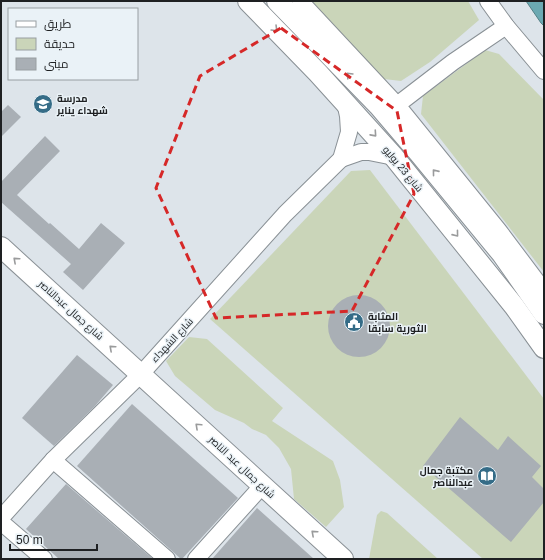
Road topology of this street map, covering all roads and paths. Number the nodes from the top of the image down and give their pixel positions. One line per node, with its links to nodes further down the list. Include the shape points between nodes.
1 (248, 1): 8 (main road, شارع 23 يوليو, one-way to 8)
2 (277, 1): 5 (main road)
3 (300, 1): 5 (street)
4 (488, 1): 6 (street)
5 (306, 19): 9 (street); 14 (main road, one-way to 5, via 502,254)
6 (506, 26): 7 (street); 9 (street)
7 (544, 71)
8 (345, 102): 10 (main road, شارع 23 يوليو, one-way to 10); 11 (street, شارع الشهداء, via 349,132)
9 (397, 105): 13 (street)
10 (394, 157): 11 (street, شارع الشهداء, via 361,152); 15 (main road, شارع 23 يوليو, one-way to 15, via 514,306)
11 (341, 158): 16 (street, شارع الشهداء, via 286,214)
12 (1, 247): 16 (main road, شارع جمال عبدالناصر, one-way to 12)
13 (544, 291)
14 (544, 314)
15 (544, 348)
16 (141, 374): 17 (street, شارع الشهداء); 18 (main road, شارع جمال عبد الناصر, one-way to 16)
17 (53, 460): 19 (street, شارع الشهداء); 22 (street)
18 (262, 486): 23 (street); 24 (main road, شارع جمال عبد الناصر, one-way to 18)
19 (1, 518)
20 (1, 522): 21 (street)
21 (44, 559)
22 (167, 559)
23 (196, 559)
24 (343, 559)

